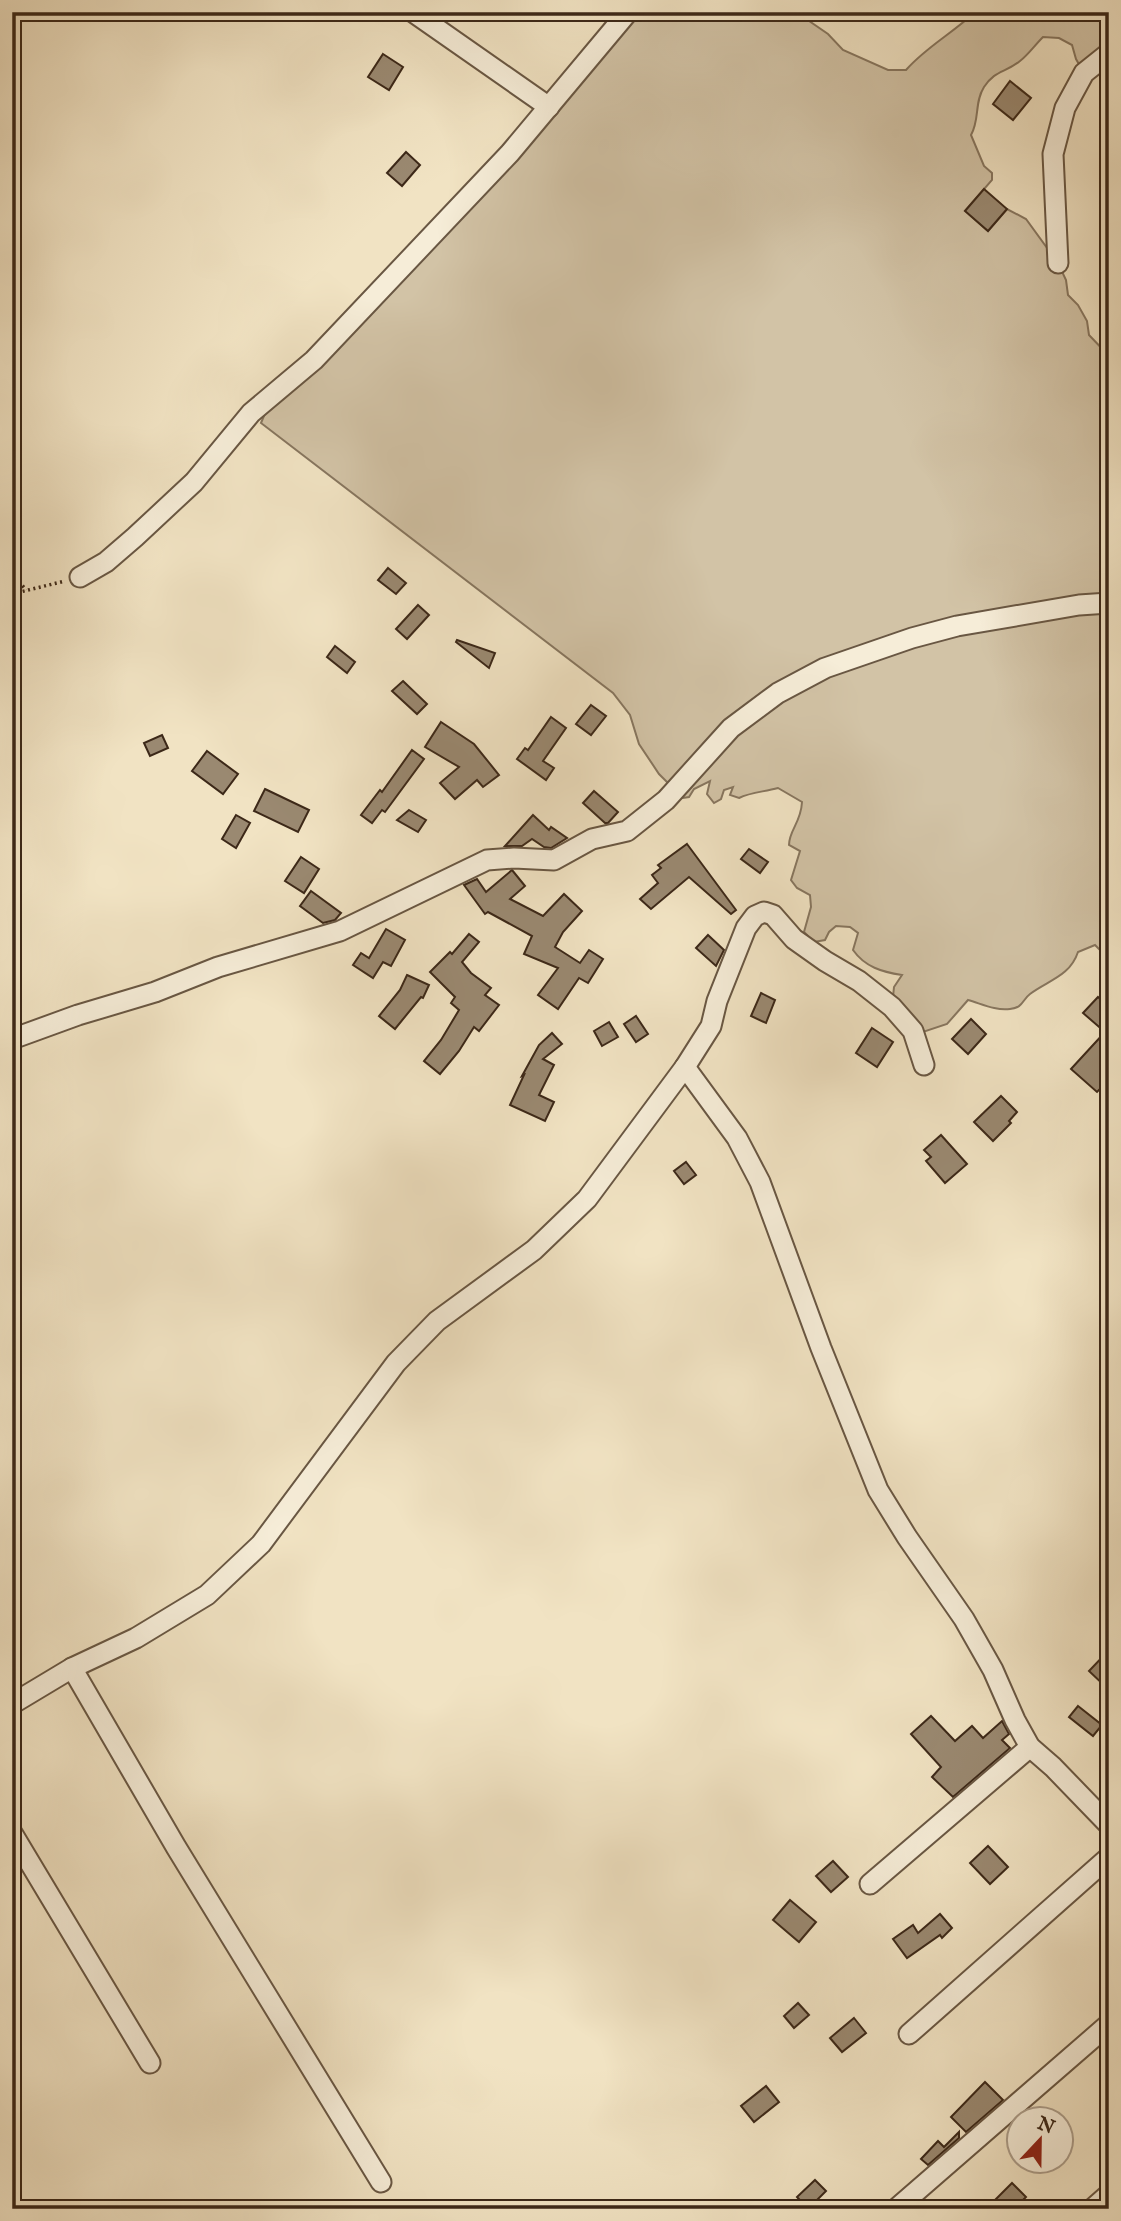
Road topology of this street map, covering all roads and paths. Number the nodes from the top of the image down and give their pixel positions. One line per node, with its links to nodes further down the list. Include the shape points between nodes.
1 (413, 12): 4 (street)
2 (628, 12): 4 (street)
3 (1109, 53): 5 (street, via 1084,73 1065,108 1053,154)
4 (549, 107): 7 (street, via 314,360 251,413 194,482 106,562)
5 (1058, 263)
6 (12, 573): 8 (path)
7 (80, 577): 8 (path)
8 (26, 590): 9 (path)
9 (12, 594)
10 (1109, 603): 11 (street, via 957,626 825,668 778,693 731,728 666,800 627,831 592,839 554,860 487,860 340,931 218,967)
11 (12, 1039)
12 (924, 1065): 13 (street, via 912,1031 892,1007 794,939 773,915 764,912 746,928 711,1026)
13 (685, 1067): 14 (street, via 587,1199 534,1250 437,1321 396,1363 261,1544 207,1595 136,1638); 16 (street, via 737,1138 760,1182 878,1490 964,1619)
14 (72, 1668): 15 (street); 24 (street)
15 (12, 1704)
16 (1030, 1747): 17 (street); 20 (street)
17 (1109, 1825)
18 (12, 1833): 23 (street)
19 (1109, 1857): 22 (street)
20 (870, 1884)
21 (1109, 2024): 26 (street)
22 (909, 2034)
23 (150, 2063)
24 (381, 2182)
25 (1109, 2194): 27 (street)
26 (896, 2209)
27 (1092, 2209)

